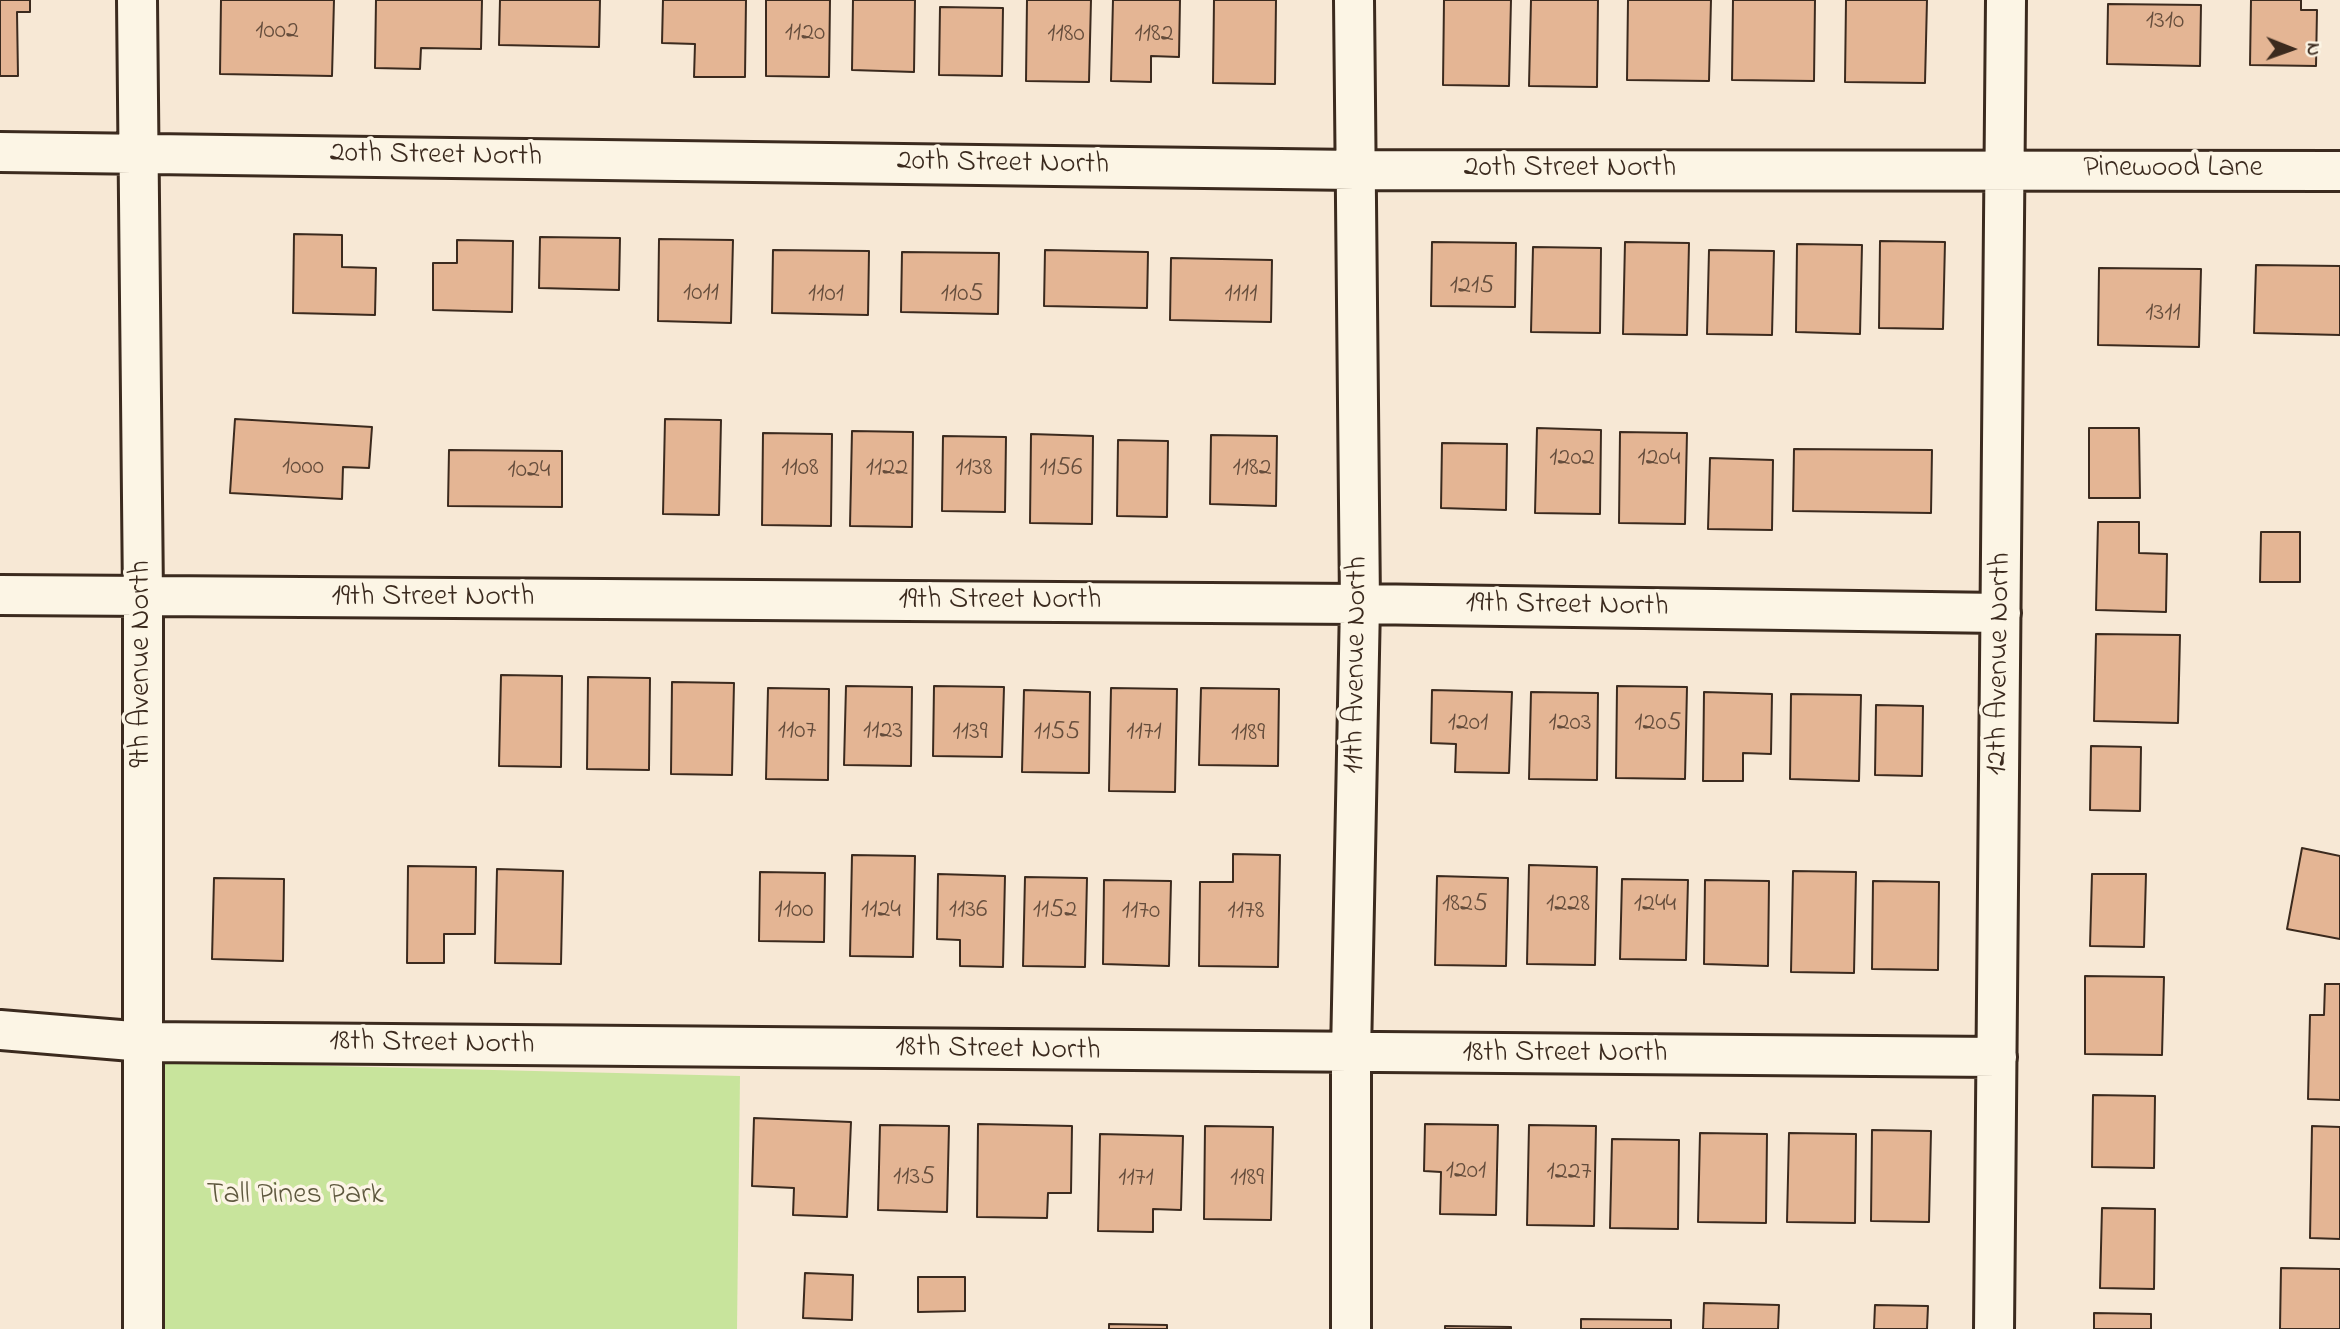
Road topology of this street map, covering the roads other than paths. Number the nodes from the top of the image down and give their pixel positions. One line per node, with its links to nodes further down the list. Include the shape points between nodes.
1 (137, 0): 5 (street, 9th Avenue North)
2 (1354, 0): 7 (street, 11th Avenue North)
3 (2006, 0): 6 (street, 12th Avenue North)
4 (0, 152): 5 (street, 20th Street North)
5 (137, 153): 7 (street, 20th Street North); 10 (street, 9th Avenue North)
6 (2007, 169): 7 (street, 20th Street North); 8 (street, Pinewood Lane); 12 (street, 12th Avenue North)
7 (1355, 170): 11 (street, 11th Avenue North)
8 (2340, 171)
9 (0, 595): 10 (street, 19th Street North)
10 (143, 597): 11 (street, 19th Street North); 14 (street, 9th Avenue North)
11 (1360, 604): 12 (street, 19th Street North); 15 (street, 11th Avenue North)
12 (2001, 613): 16 (street, 12th Avenue North)
13 (0, 1030): 14 (street, 18th Street North)
14 (144, 1042): 15 (street, 18th Street North); 17 (street, 9th Avenue North)
15 (1351, 1054): 16 (street, 18th Street North); 18 (street, 11th Avenue North)
16 (1997, 1057): 19 (street, 12th Avenue North)
17 (143, 1329)
18 (1351, 1329)
19 (1994, 1329)

